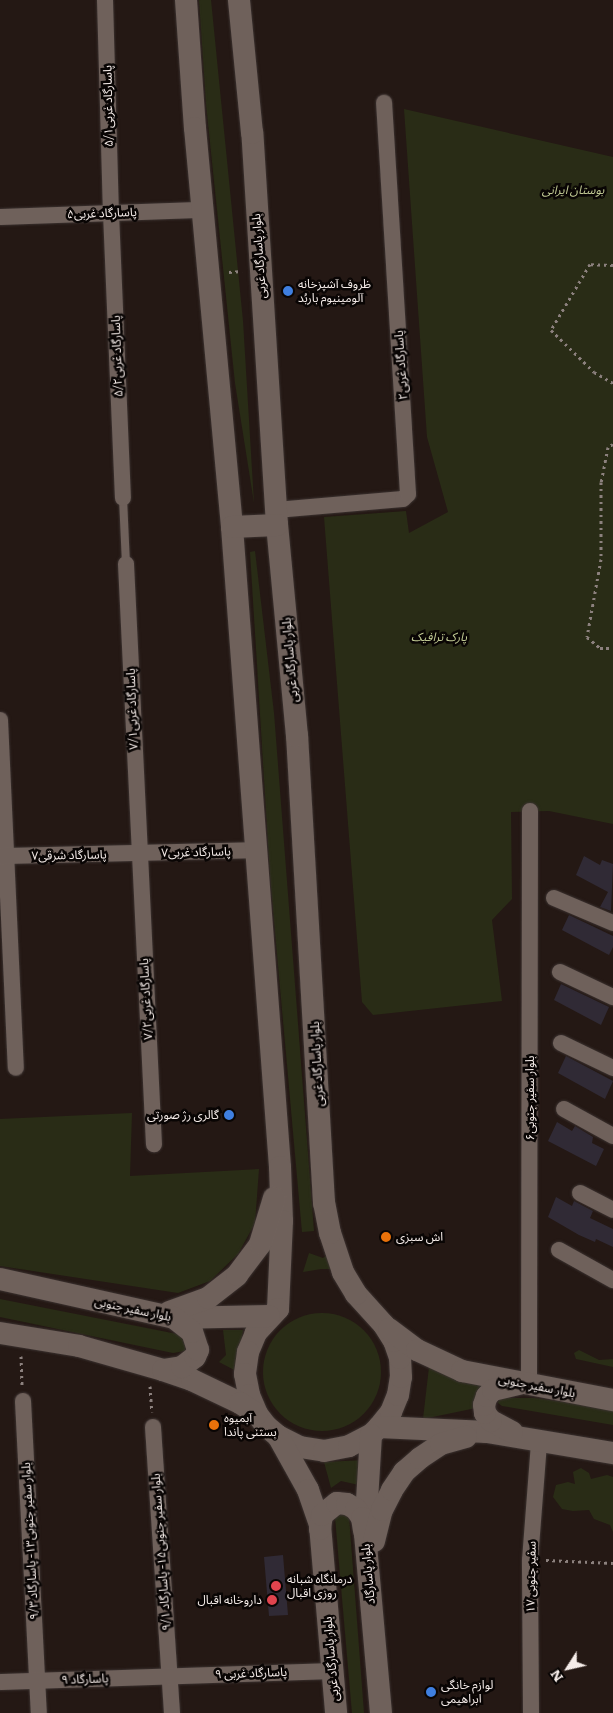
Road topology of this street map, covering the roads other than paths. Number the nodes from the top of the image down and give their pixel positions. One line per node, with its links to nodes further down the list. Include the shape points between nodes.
1 (106, 0): 6 (street, پاسارگاد غربی۵/۱)
2 (186, 0): 5 (main road)
3 (239, 0): 9 (main road, بلوار پاسارگاد غربی, via 252,133)
4 (384, 103): 9 (street, پاسارگاد غربی۲, via 408,494 402,499)
5 (204, 210): 6 (street, پاسارگاد غربی۵); 10 (main road)
6 (111, 213): 7 (street, پاسارگاد غربی۵); 8 (street, پاسارگاد غربی۵/۲)
7 (0, 217)
8 (123, 498): 11 (lane)
9 (277, 517): 10 (main road); 35 (main road, بلوار پاسارگاد غربی, via 297,736 324,1203 343,1272)
10 (232, 527): 14 (main road)
11 (126, 564): 15 (street, پاسارگاد غربی۷/۱)
12 (0, 720): 16 (street)
13 (530, 812): 39 (street, بلوار سفیر جنوبی۶)
14 (255, 850): 15 (street, پاسارگاد غربی۷); 27 (main road)
15 (138, 853): 16 (street, پاسارگاد شرقی۷); 26 (street, پاسارگاد غربی۷/۲)
16 (3, 856): 22 (street)
17 (554, 898): 18 (street)
18 (613, 924)
19 (560, 972): 20 (street)
20 (613, 997)
21 (561, 1043): 23 (street)
22 (16, 1068)
23 (613, 1068)
24 (564, 1109): 25 (street)
25 (613, 1136)
26 (154, 1144)
27 (280, 1167): 33 (main road, via 273,1205 260,1244 237,1275 208,1298 171,1311); 34 (main road, via 282,1221)
28 (580, 1193): 29 (street)
29 (613, 1210)
30 (559, 1250): 32 (street)
31 (0, 1279): 33 (main road, بلوار سفیر جنوبی)
32 (613, 1280)
33 (150, 1313): 36 (main road, بلوار سفیر جنوبی)
34 (274, 1313): 36 (main road, بلوار سفیر جنوبی); 42 (main road, via 256,1333 247,1360 248,1395)
35 (377, 1317): 39 (main road, بلوار سفیر جنوبی, via 417,1350 438,1362 462,1372); 44 (main road, via 394,1341 400,1358 401,1377 391,1412)
36 (174, 1318): 38 (main road, via 192,1332 198,1350 195,1357 182,1367)
37 (10, 1334): 38 (main road, via 79,1346)
38 (156, 1368): 42 (main road, via 192,1380)
39 (529, 1384): 40 (main road, بلوار سفیر جنوبی); 47 (main road, via 500,1386 487,1396 484,1405 486,1413 497,1426)
40 (613, 1400)
41 (23, 1401): 54 (street, بلوار سفیر جنوبی۱۳- پاسارگاد ۹/۳)
42 (257, 1414): 46 (main road)
43 (153, 1427): 53 (street, بلوار سفیر جنوبی۱۵- پاسارگاد ۹/۱)
44 (375, 1431): 45 (main road); 46 (main road, via 349,1446 324,1451 300,1447); 50 (main road, بلوار پاسارگاد)
45 (479, 1433): 47 (main road); 51 (main road, via 441,1444 404,1472 382,1510)
46 (278, 1436): 49 (main road, بلوار پاسارگاد غربی, via 308,1490)
47 (539, 1442): 48 (main road); 60 (street, سفیر جنوبی ۱۷, via 530,1560)
48 (613, 1453)
49 (320, 1529): 50 (main road, via 322,1515 328,1508 337,1503 347,1504 362,1518); 52 (main road, بلوار پاسارگاد غربی)
50 (365, 1534): 51 (main road, بلوار پاسارگاد)
51 (367, 1562): 59 (main road, بلوار پاسارگاد)
52 (332, 1671): 53 (street, پاسارگاد غربی ۹); 58 (main road, بلوار پاسارگاد غربی)
53 (169, 1676): 54 (street, پاسارگاد ۹); 57 (street, بلوار سفیر جنوبی۱۵- پاسارگاد ۹/۱)
54 (38, 1681): 55 (street, پاسارگاد ۹); 56 (street, بلوار سفیر جنوبی۱۳- پاسارگاد ۹/۳)
55 (0, 1682)
56 (39, 1713)
57 (172, 1713)
58 (336, 1713)
59 (381, 1713)
60 (530, 1713)

